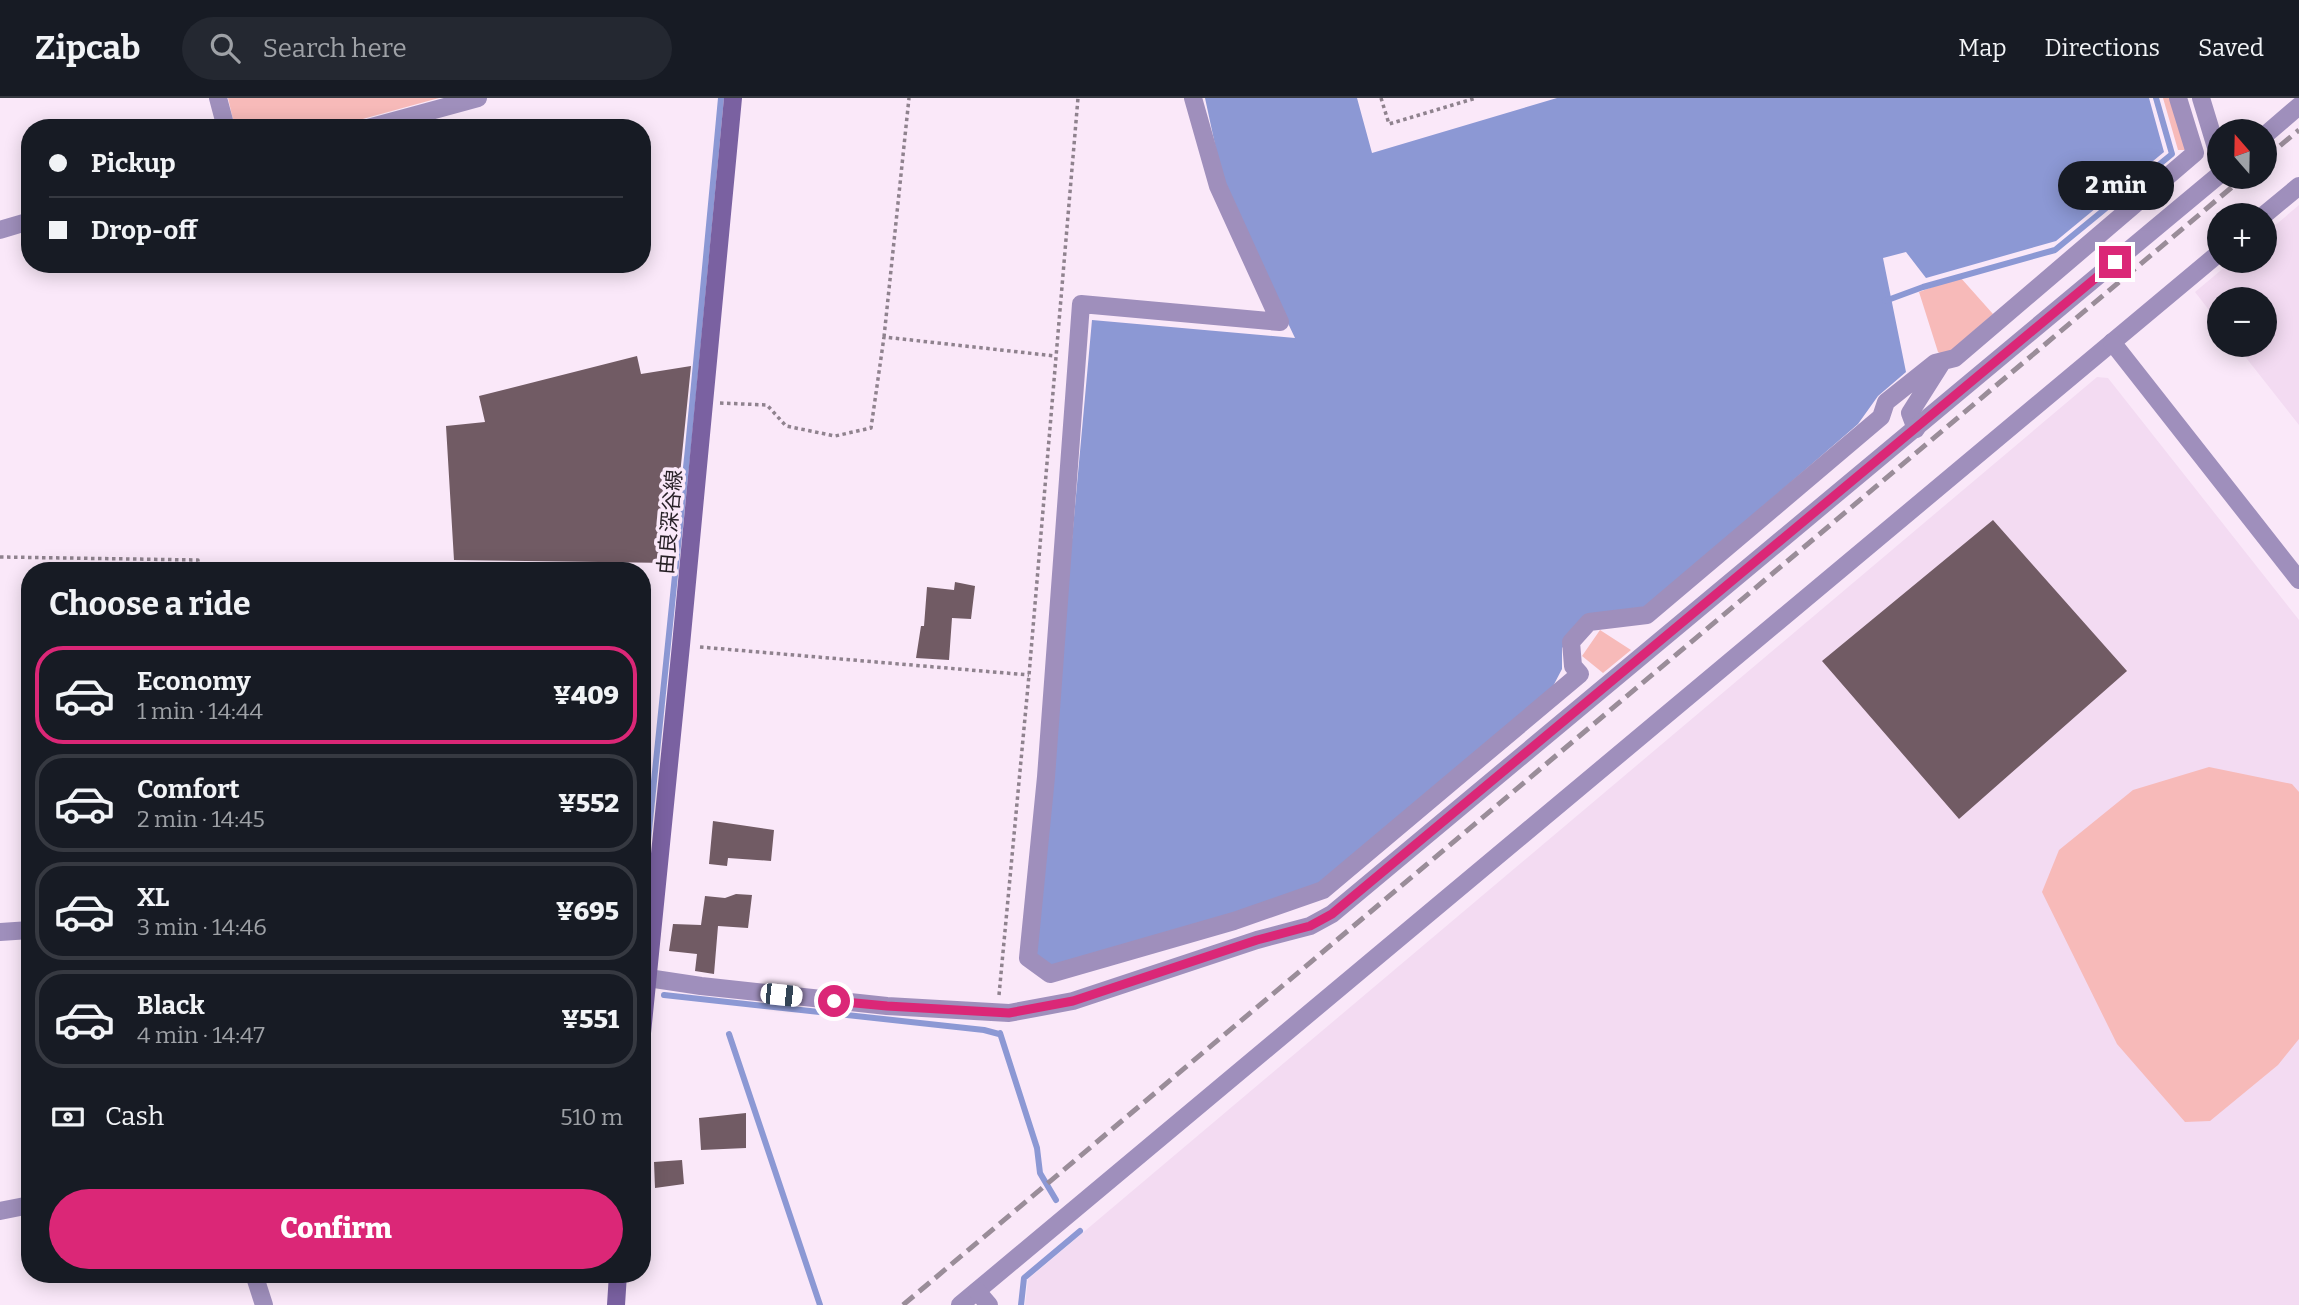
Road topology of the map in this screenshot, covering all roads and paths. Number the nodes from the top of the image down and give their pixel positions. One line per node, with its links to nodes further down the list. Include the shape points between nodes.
1 (218, 98): 12 (street)
2 (478, 98): 13 (street)
3 (733, 98): 26 (main road, 由良深谷線)
4 (909, 98): 22 (path)
5 (1078, 98): 24 (path)
6 (1193, 98): 25 (street, via 1219,186 1280,322 1081,304 1028,958 1050,974 1323,890 1580,674 1573,666 1571,642 1589,622 1647,615 1881,417 1886,402)
7 (1381, 98): 8 (path, via 1389,124)
8 (1476, 98)
9 (2178, 98): 25 (street, via 2195,153 1955,358)
10 (2201, 98): 14 (street)
11 (2299, 106): 15 (street)
12 (224, 119)
13 (401, 119)
14 (2207, 119)
15 (2277, 125)
16 (2207, 185): 27 (street)
17 (2299, 186): 18 (street)
18 (2277, 204)
19 (21, 223): 20 (street)
20 (0, 229)
21 (2207, 263): 23 (street)
22 (884, 337): 24 (path); 26 (path, via 871,428 835,436 786,426 767,405)
23 (2112, 342): 30 (street); 42 (street)
24 (1055, 356): 32 (path)
25 (1942, 362): 27 (street, via 1910,413)
26 (704, 402): 31 (main road, 由良深谷線)
27 (1916, 429): 37 (street, via 1332,914 1310,926 1073,1001)
28 (0, 557): 29 (path)
29 (198, 562)
30 (2299, 580)
31 (681, 645): 32 (path); 35 (main road, 由良深谷線)
32 (1029, 675): 37 (path)
33 (21, 931): 34 (street)
34 (0, 932)
35 (651, 933)
36 (651, 981): 37 (street, via 887,1006)
37 (997, 1012)
38 (21, 1207): 39 (street)
39 (0, 1211)
40 (257, 1283): 43 (street)
41 (617, 1283): 44 (main road)
42 (983, 1298): 45 (street)
43 (264, 1305)
44 (616, 1305)
45 (960, 1305)

